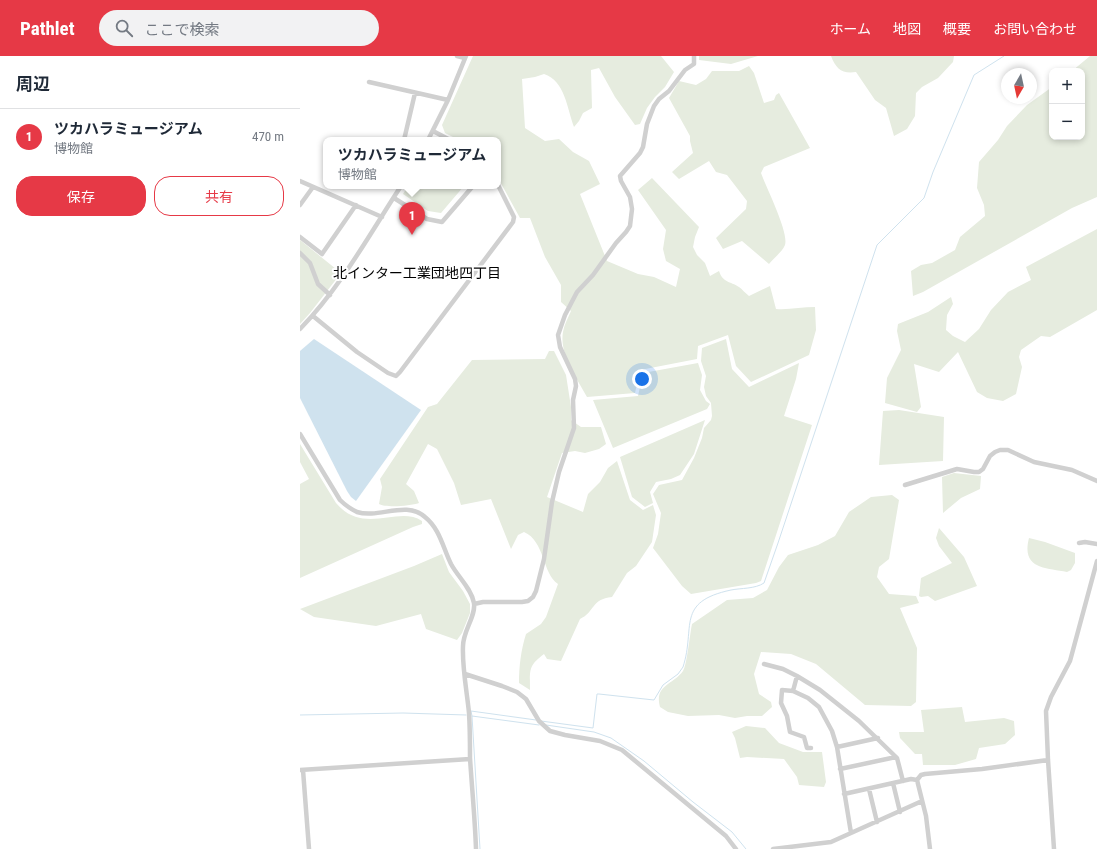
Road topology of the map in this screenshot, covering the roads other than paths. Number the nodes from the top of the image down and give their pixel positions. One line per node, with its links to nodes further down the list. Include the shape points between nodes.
1 (457, 56): 3 (street)
2 (694, 56): 31 (street, via 694,64 685,70 654,106 647,124 643,147 620,176 630,197 630,226 577,292 558,335 560,347 575,379 574,428 552,502 544,559 536,591 528,601)
3 (465, 57): 6 (street)
4 (369, 82): 5 (street)
5 (415, 93): 6 (street); 8 (street)
6 (448, 100): 7 (street)
7 (434, 131): 9 (street); 10 (street)
8 (405, 137)
9 (430, 137)
10 (445, 137)
11 (300, 181): 12 (street)
12 (313, 187): 17 (street); 18 (street)
13 (399, 189): 16 (street)
14 (470, 189): 16 (street, via 442,222 427,218)
15 (500, 189): 23 (street, via 514,217 513,222 396,376 357,352)
16 (394, 198): 19 (street)
17 (300, 205)
18 (356, 205): 19 (street); 20 (street, via 322,254)
19 (382, 217): 22 (street)
20 (300, 237)
21 (300, 253): 22 (street, via 310,263 318,284)
22 (330, 295): 23 (street)
23 (313, 316): 24 (street)
24 (300, 329)
25 (300, 434): 31 (street, via 340,500 348,507 367,514 395,510 424,515 440,537 451,564 472,596)
26 (1097, 481): 27 (street, via 1072,470 1034,462 1008,450 1000,450 990,456 979,472 957,469)
27 (905, 485)
28 (1079, 543): 29 (street)
29 (1097, 544)
30 (1097, 561): 41 (street, via 1070,662 1048,704)
31 (474, 604): 33 (street, via 463,640)
32 (764, 664): 34 (street)
33 (465, 674): 40 (street); 56 (street, via 518,692 526,699 539,721 550,731 600,741 622,750 726,836)
34 (797, 676): 35 (street); 36 (street, via 820,690)
35 (793, 691): 37 (street, via 819,707 832,731); 38 (street, via 780,690 781,704 787,716 789,731 804,736 807,748)
36 (878, 738): 37 (street); 39 (street)
37 (837, 747): 42 (street)
38 (811, 748)
39 (896, 757): 42 (street); 45 (street)
40 (470, 759): 43 (street); 55 (street)
41 (1048, 760): 44 (street, via 925,774); 59 (street)
42 (840, 769): 48 (street)
43 (302, 770): 54 (street)
44 (917, 780): 45 (street); 49 (street)
45 (903, 781): 46 (street)
46 (893, 783): 47 (street); 50 (street)
47 (869, 788): 48 (street); 51 (street)
48 (844, 794): 52 (street)
49 (922, 801): 50 (street); 58 (street)
50 (900, 812): 51 (street)
51 (877, 822): 52 (street)
52 (851, 833): 53 (street)
53 (811, 847): 57 (street)
54 (309, 849)
55 (476, 849)
56 (736, 849)
57 (773, 849)
58 (930, 849)
59 (1054, 849)

